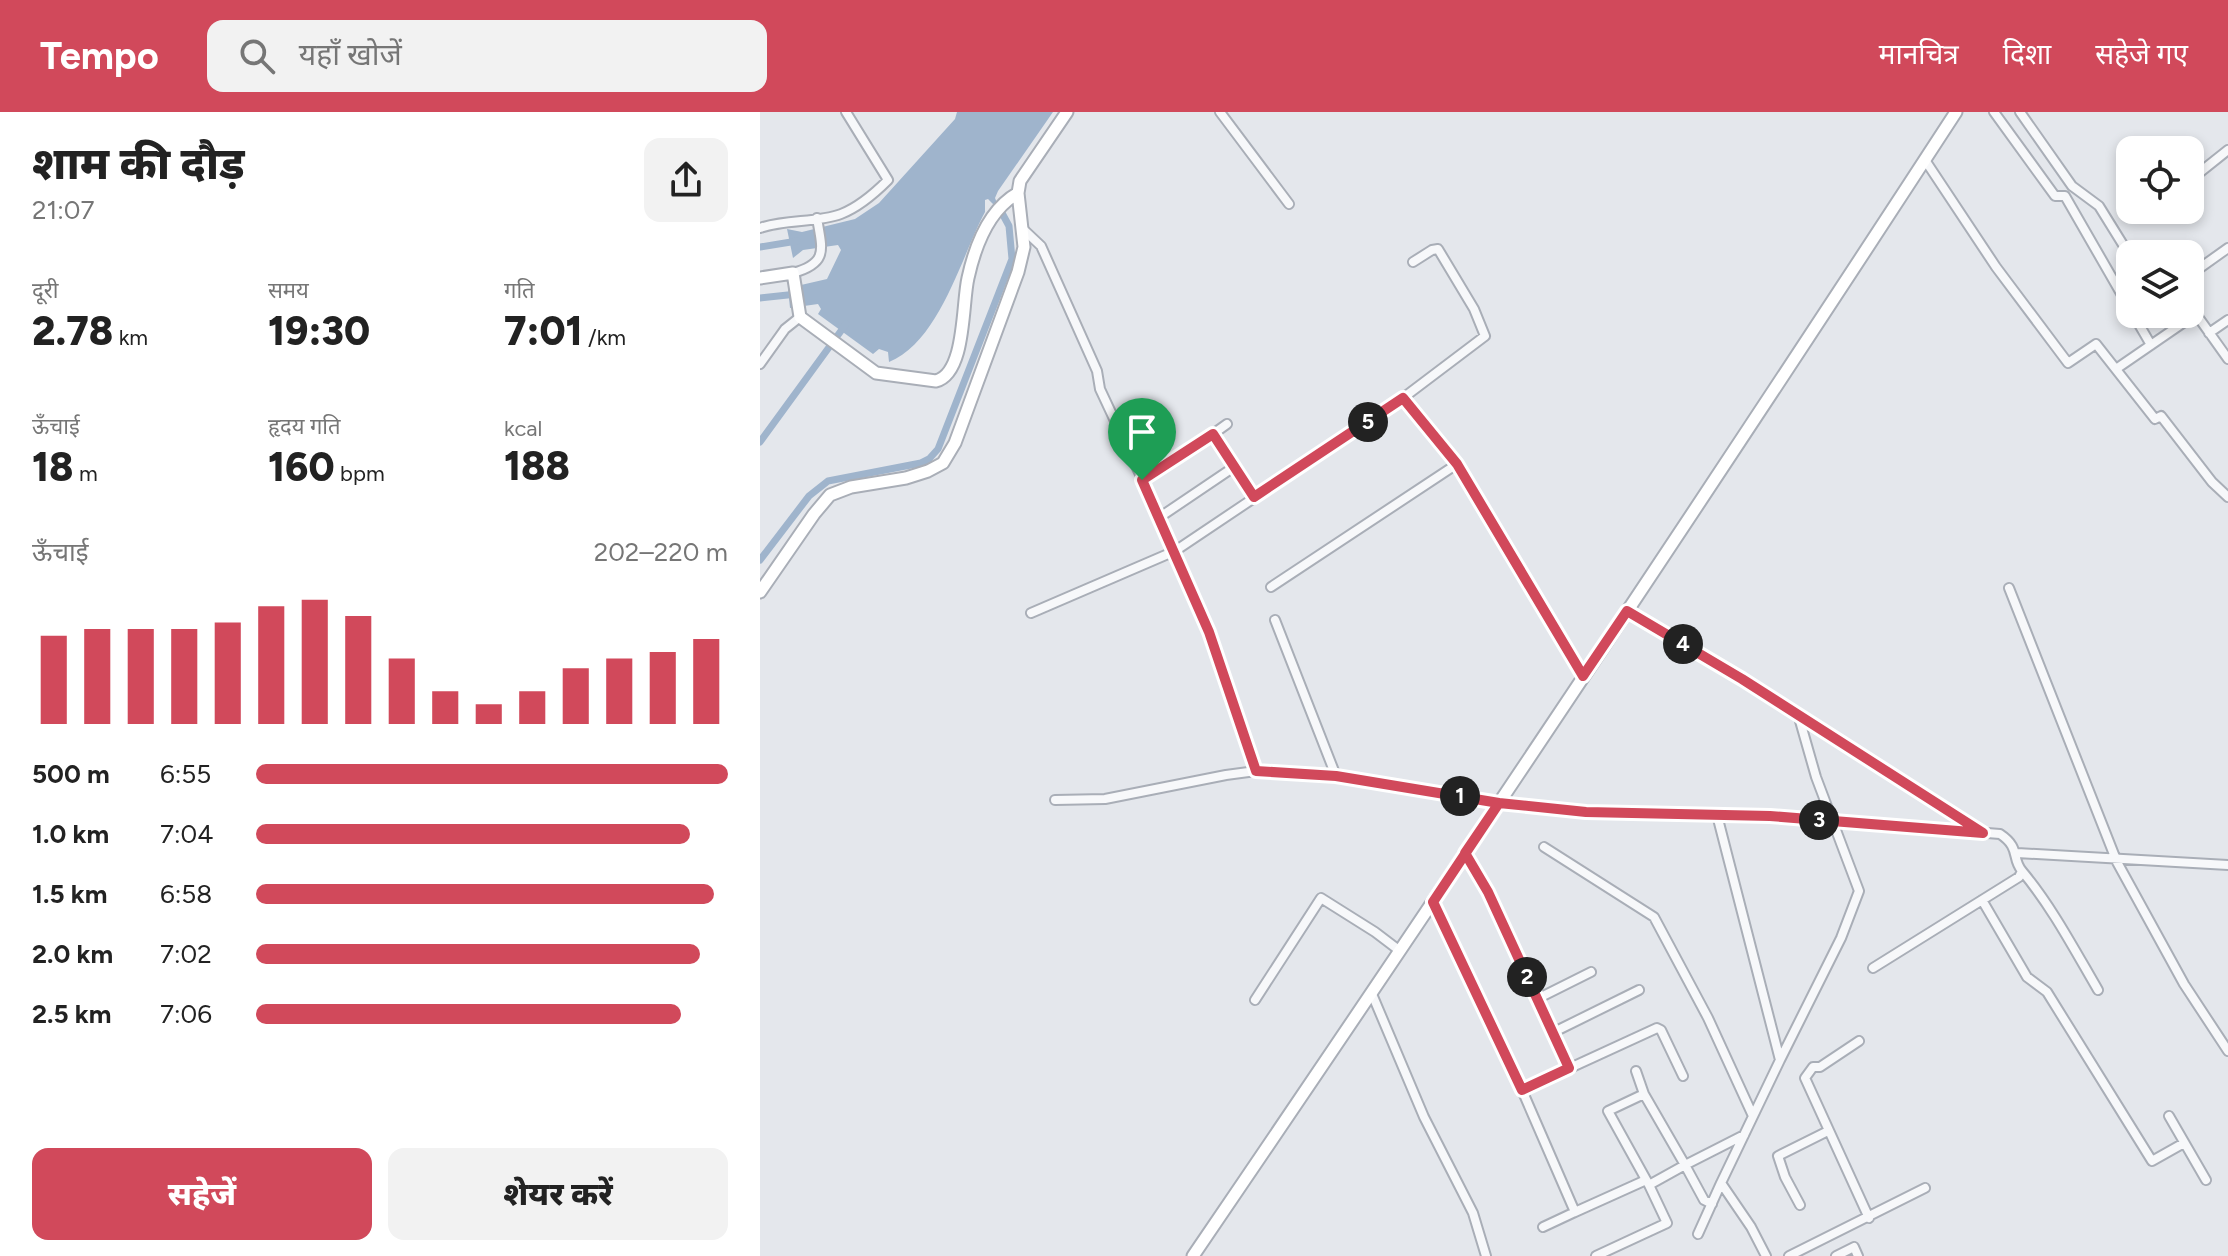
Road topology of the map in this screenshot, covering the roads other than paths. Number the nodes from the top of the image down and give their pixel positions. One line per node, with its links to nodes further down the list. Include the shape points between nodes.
1 (846, 112): 12 (street, via 888,180 856,206)
2 (1067, 112): 10 (main road, via 1027,168)
3 (1220, 112): 11 (street)
4 (1956, 112): 8 (main road)
5 (1994, 112): 21 (street, via 2055,196 2065,196)
6 (2020, 112): 15 (street, via 2072,186 2099,206)
7 (2228, 150): 9 (street)
8 (1925, 160): 29 (street, via 2068,363 2096,344); 43 (main road)
9 (2204, 169)
10 (1018, 193): 14 (main road); 22 (main road, via 998,208 983,231 968,277 959,346 944,379 881,374)
11 (1289, 204)
12 (818, 221): 13 (street, via 801,219); 19 (street, via 822,250 816,264)
13 (760, 228)
14 (1023, 229): 35 (street, via 1041,246); 42 (main road, via 1018,272 943,463 906,478 830,495)
15 (2120, 240)
16 (2228, 248): 18 (street)
17 (1413, 262): 30 (street, via 1438,249 1485,336)
18 (2204, 265)
19 (793, 273): 20 (main road); 22 (main road)
20 (760, 278)
21 (2116, 286)
22 (802, 316): 28 (street, via 785,329)
23 (2228, 320): 25 (street)
24 (2141, 328): 26 (street)
25 (2209, 333): 26 (street, via 2196,314); 27 (street)
26 (2151, 345): 29 (street)
27 (2228, 359)
28 (760, 364)
29 (2116, 369): 37 (street)
30 (1403, 398): 33 (street); 36 (street)
31 (1227, 424): 32 (street)
32 (1213, 434): 34 (street); 35 (street)
33 (1457, 464): 40 (street); 46 (street)
34 (1234, 467): 36 (street); 38 (street)
35 (1142, 480): 38 (street)
36 (1254, 497): 39 (street)
37 (2228, 497)
38 (1160, 517): 39 (street)
39 (1175, 551): 44 (street); 48 (street)
40 (1271, 587)
41 (2009, 588): 58 (street)
42 (760, 592)
43 (1627, 611): 46 (main road); 47 (street)
44 (1031, 613)
45 (1275, 620): 49 (street)
46 (1583, 676): 51 (main road)
47 (1798, 714): 53 (street); 54 (street)
48 (1256, 771): 49 (street); 50 (street, via 1105,799)
49 (1336, 776): 51 (street)
50 (1055, 800)
51 (1499, 803): 52 (street, via 1586,812); 56 (main road)
52 (1717, 815): 53 (street); 74 (street)
53 (1835, 822): 54 (street); 74 (street, via 1859,891)
54 (1983, 833): 57 (street, via 2000,834)
55 (1544, 847): 80 (street, via 1654,917)
56 (1465, 853): 62 (main road); 69 (street)
57 (2017, 853): 58 (street); 60 (street)
58 (2116, 859): 59 (street); 73 (street, via 2184,984)
59 (2228, 865)
60 (2022, 871): 61 (street); 67 (street)
61 (1982, 900): 64 (street); 84 (street, via 2027,977 2047,992 2152,1161)
62 (1433, 902): 63 (main road); 78 (street)
63 (1400, 951): 68 (main road); 70 (street, via 1321,898)
64 (1873, 968)
65 (1591, 972): 69 (street)
66 (1639, 990): 71 (street)
67 (2098, 990)
68 (1372, 994): 96 (main road); 97 (street, via 1424,1117 1473,1213)
69 (1537, 999): 71 (street)
70 (1255, 1000)
71 (1554, 1032): 75 (street)
72 (1859, 1041): 82 (street, via 1813,1067 1805,1078)
73 (2228, 1051)
74 (1780, 1060): 80 (street)
75 (1569, 1068): 77 (street, via 1657,1028); 78 (street)
76 (1636, 1071): 79 (street)
77 (1683, 1076)
78 (1522, 1090): 92 (street)
79 (1644, 1094): 85 (street); 87 (street, via 1608,1111)
80 (1753, 1116): 83 (street)
81 (2169, 1116): 84 (street)
82 (1828, 1131): 91 (street, via 1778,1156); 93 (street)
83 (1744, 1135): 85 (street); 88 (street)
84 (2184, 1143): 86 (street)
85 (1685, 1165): 87 (street); 90 (street, via 1704,1200)
86 (2206, 1180)
87 (1648, 1183): 92 (street); 98 (street, via 1667,1223)
88 (1721, 1183): 90 (street); 99 (street)
89 (1925, 1188): 93 (street)
90 (1712, 1204): 95 (street)
91 (1800, 1205)
92 (1575, 1212): 94 (street)
93 (1869, 1218): 100 (street)
94 (1543, 1227)
95 (1698, 1234)
96 (1193, 1256)
97 (1486, 1256)
98 (1596, 1256)
99 (1766, 1256)
100 (1789, 1256)
101 (1836, 1256): 102 (street, via 1854,1247)
102 (1858, 1256)

